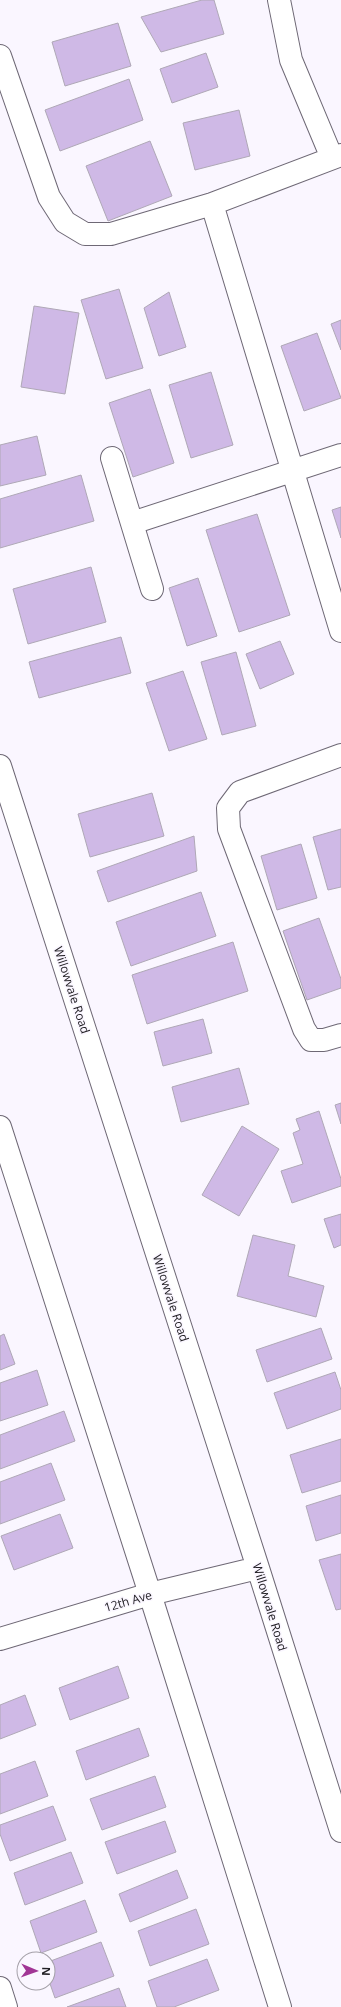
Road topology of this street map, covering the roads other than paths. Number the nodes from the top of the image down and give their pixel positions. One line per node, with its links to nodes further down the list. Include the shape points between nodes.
1 (279, 0): 3 (street, via 291,60)
2 (0, 56): 4 (street, via 49,197 65,222 85,234 111,234)
3 (336, 157): 4 (street)
4 (212, 204): 7 (street)
5 (341, 455): 7 (street)
6 (112, 458): 8 (street)
7 (293, 471): 8 (street); 10 (street)
8 (132, 523): 9 (street)
9 (152, 589)
10 (341, 631)
11 (341, 756): 13 (street, via 240,792 228,808 229,829 304,1029 311,1040)
12 (0, 766): 15 (street, Willowvale Road)
13 (341, 1036)
14 (0, 1127): 16 (street)
15 (258, 1568): 16 (street, 12th Ave); 18 (street, Willowvale Road)
16 (150, 1594): 17 (street, 12th Ave); 21 (street)
17 (0, 1639)
18 (341, 1831)
19 (0, 1988): 20 (street)
20 (6, 2007)
21 (280, 2007)

